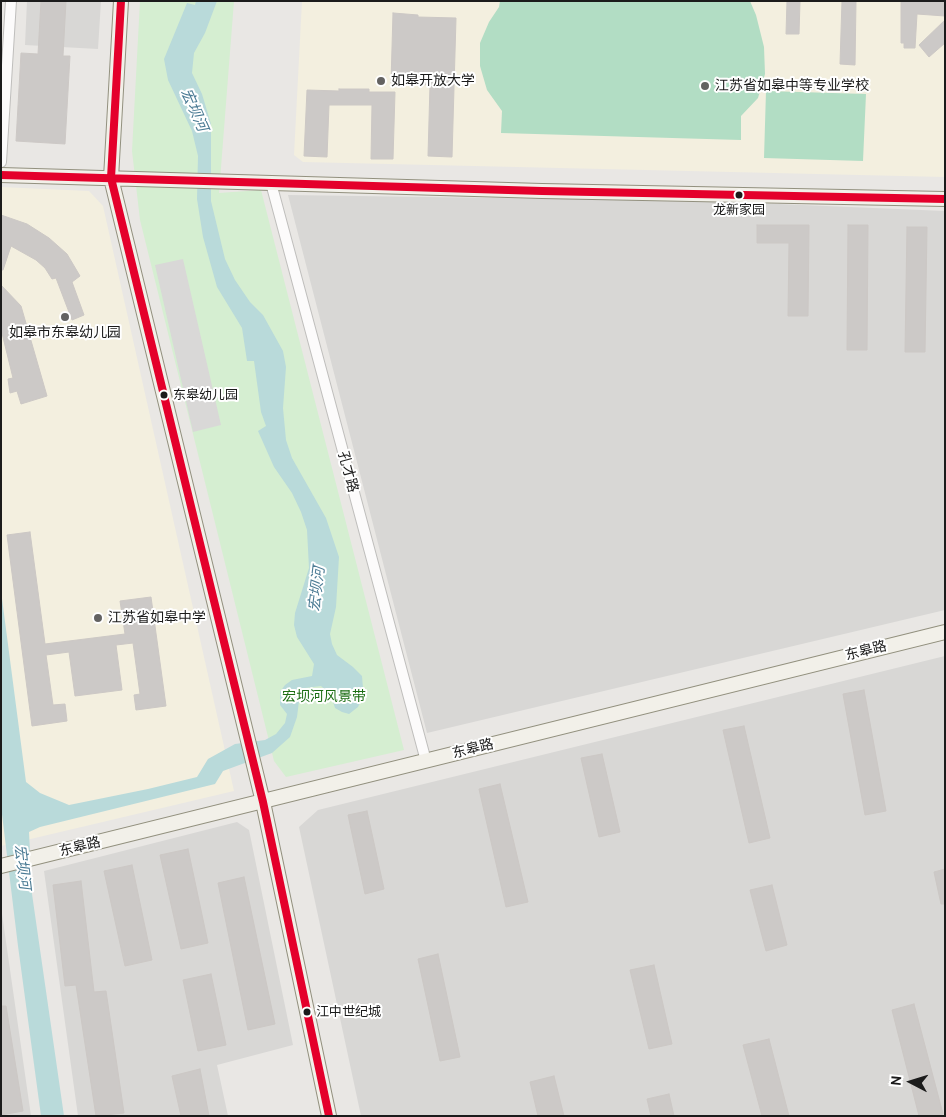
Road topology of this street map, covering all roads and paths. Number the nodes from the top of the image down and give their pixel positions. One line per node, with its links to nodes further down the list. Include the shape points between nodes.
1 (11, 1): 3 (street)
2 (120, 1): 5 (street)
3 (1, 162)
4 (1, 175): 5 (street)
5 (112, 178): 6 (street); 10 (street)
6 (271, 183): 7 (street); 9 (street, 孔才路)
7 (945, 199)
8 (945, 632): 9 (street, 东皋路)
9 (426, 761): 10 (street, 东皋路)
10 (263, 802): 11 (street, 东皋路); 12 (street)
11 (2, 865)
12 (329, 1116)

